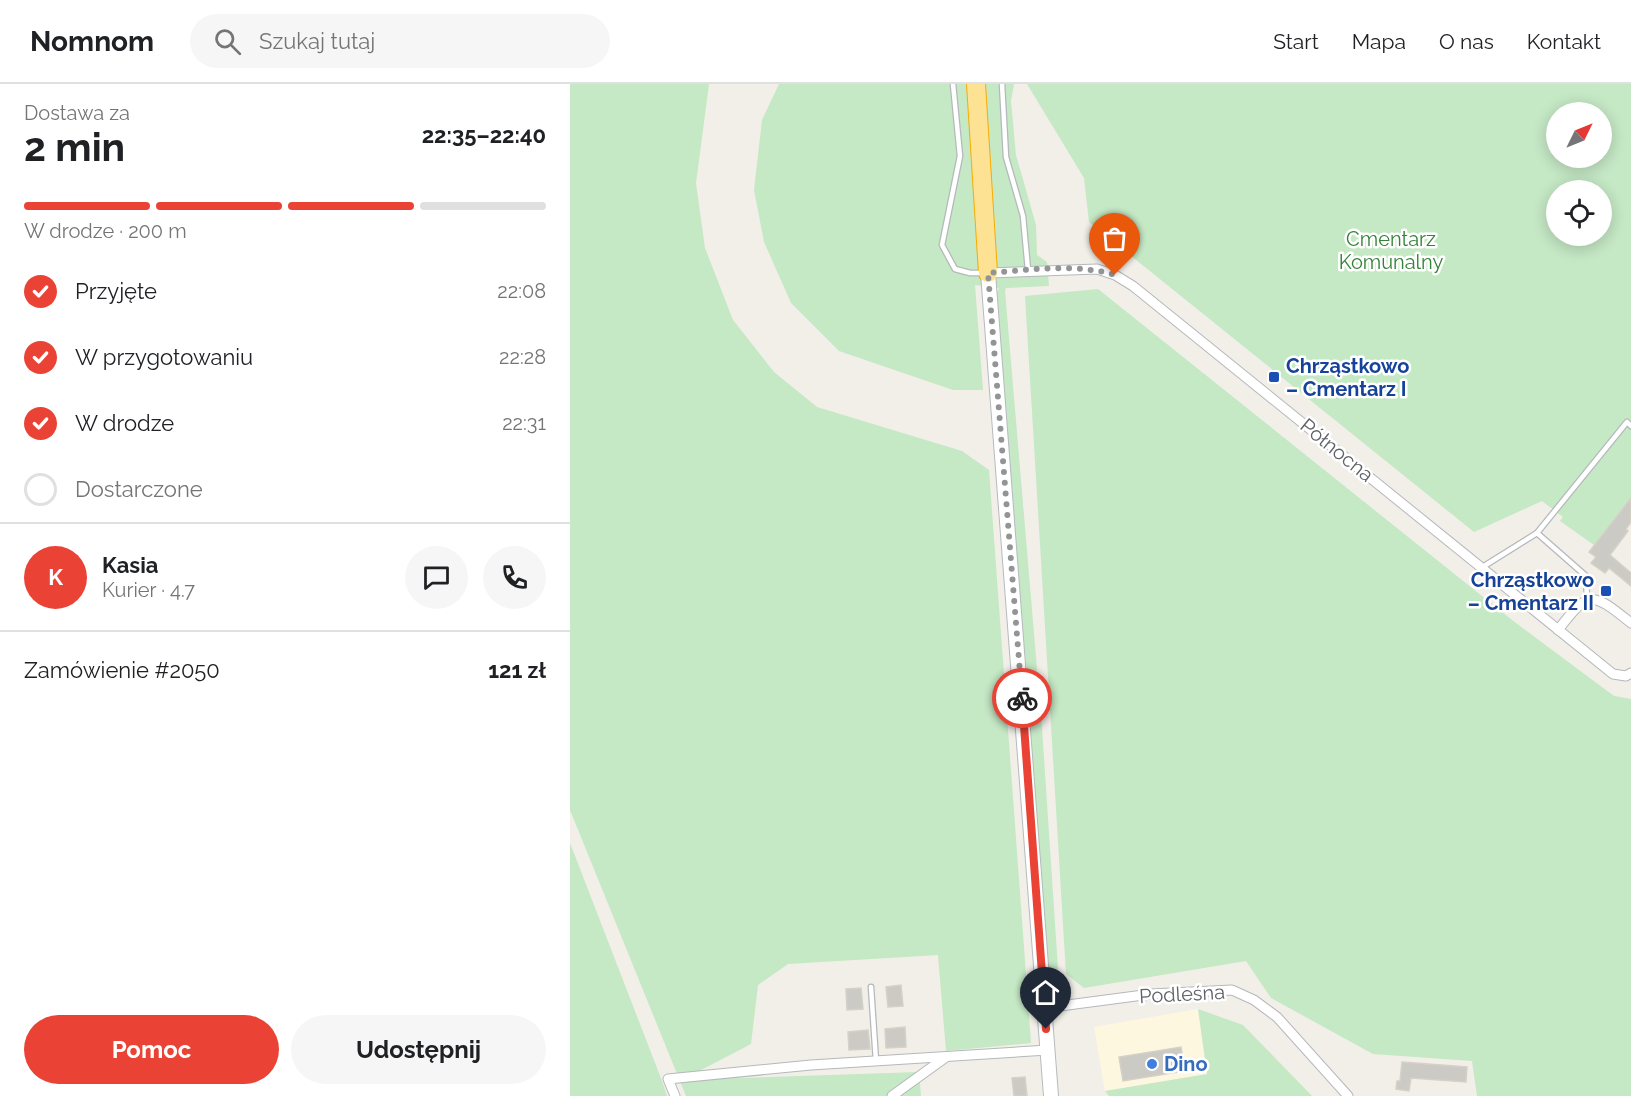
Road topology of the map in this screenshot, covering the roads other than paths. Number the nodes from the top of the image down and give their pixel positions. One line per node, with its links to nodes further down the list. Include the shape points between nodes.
1 (953, 84): 5 (lane, via 960,156 942,245 955,268)
2 (976, 84): 5 (highway)
3 (1002, 84): 4 (lane, via 1006,157 1023,216)
4 (1028, 270): 5 (street, Północna); 8 (street, Północna, via 1097,269 1133,286)
5 (988, 273): 14 (street)
6 (1631, 426): 7 (lane, via 1626,422)
7 (1537, 533): 8 (lane); 9 (lane, via 1586,576)
8 (1480, 568): 11 (street, Północna)
9 (1587, 599): 10 (street, via 1606,603); 11 (street, via 1578,604)
10 (1631, 623)
11 (1558, 630): 12 (street, Północna, via 1613,674)
12 (1631, 673)
13 (871, 987): 17 (lane)
14 (1045, 1008): 15 (street); 21 (street, Podleśna, via 1151,994 1232,990 1276,1017)
15 (1048, 1050): 16 (street); 20 (street)
16 (947, 1056): 17 (street); 19 (street)
17 (876, 1061): 18 (street, via 668,1079)
18 (675, 1096)
19 (892, 1096)
20 (1051, 1096)
21 (1348, 1096)

